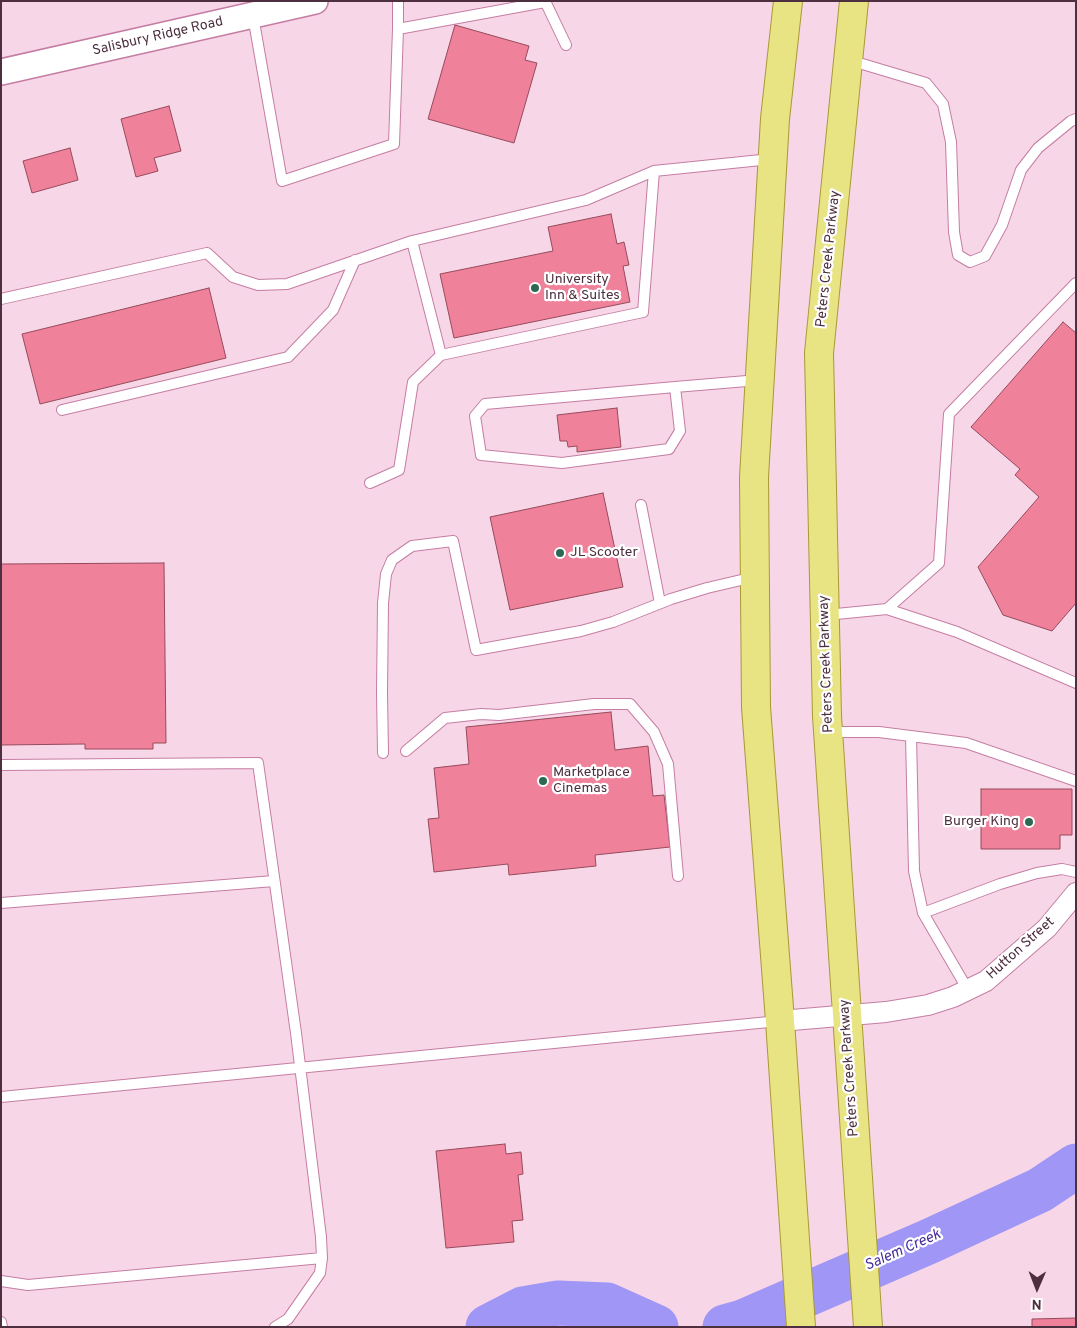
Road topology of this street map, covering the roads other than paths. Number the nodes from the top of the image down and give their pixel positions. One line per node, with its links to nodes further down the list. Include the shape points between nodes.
1 (315, 1): 6 (street, Salisbury Ridge Road)
2 (398, 1): 7 (lane)
3 (788, 1): 12 (main road)
4 (854, 1): 9 (main road, Peters Creek Parkway)
5 (545, 2): 7 (lane); 8 (lane)
6 (253, 15): 7 (lane, via 282,181 394,144); 10 (street, Salisbury Ridge Road)
7 (398, 29)
8 (566, 45)
9 (848, 60): 11 (lane, via 926,83 943,104 951,142 954,232 958,255 970,262 985,256 1002,224 1021,170 1038,148); 27 (main road, Peters Creek Parkway, via 820,353)
10 (1, 72)
11 (1076, 119)
12 (772, 159): 13 (lane); 19 (main road)
13 (654, 171): 14 (lane, via 586,200); 18 (lane, via 643,312)
14 (412, 241): 15 (lane); 18 (lane)
15 (355, 260): 17 (lane, via 287,284 258,285 233,277 207,253); 21 (lane, via 333,310 288,357)
16 (1076, 282): 26 (lane, via 949,414 939,562)
17 (1, 299)
18 (441, 355): 22 (lane, via 413,382 399,470)
19 (760, 380): 20 (lane); 24 (main road, via 754,477)
20 (675, 387): 20 (lane, via 485,404 474,416 481,455 562,463 669,449 680,431)
21 (62, 410)
22 (370, 483)
23 (641, 505): 25 (lane)
24 (754, 576): 25 (lane); 43 (main road, via 756,707)
25 (660, 603): 32 (lane, via 581,631 476,650 453,541 412,546 392,560 386,574 383,602)
26 (887, 609): 27 (lane); 28 (lane, via 957,632)
27 (825, 615): 29 (main road, Peters Creek Parkway)
28 (1076, 683)
29 (828, 732): 30 (lane); 42 (main road, Peters Creek Parkway)
30 (911, 736): 34 (lane, via 966,743); 40 (lane, via 914,872)
31 (406, 751): 36 (lane, via 445,718 594,704 630,704 654,732 668,764)
32 (383, 753)
33 (1, 765): 37 (lane, via 258,763)
34 (1076, 781)
35 (1076, 872): 40 (lane, via 1037,873)
36 (678, 876)
37 (274, 881): 39 (lane); 44 (lane)
38 (1076, 893): 41 (street, Hutton Street, via 1047,928 986,981)
39 (1, 903)
40 (924, 913): 41 (lane)
41 (968, 990): 42 (street, Hutton Street, via 928,1005)
42 (846, 1015): 43 (street, Hutton Street); 52 (main road, Peters Creek Parkway)
43 (780, 1021): 44 (lane); 51 (main road)
44 (300, 1068): 45 (lane); 46 (lane)
45 (1, 1097)
46 (322, 1258): 47 (lane, via 28,1285); 50 (lane, via 320,1272 288,1319)
47 (1, 1281)
48 (1, 1322): 49 (lane)
49 (2, 1327)
50 (275, 1327)
51 (801, 1327)
52 (868, 1327)

